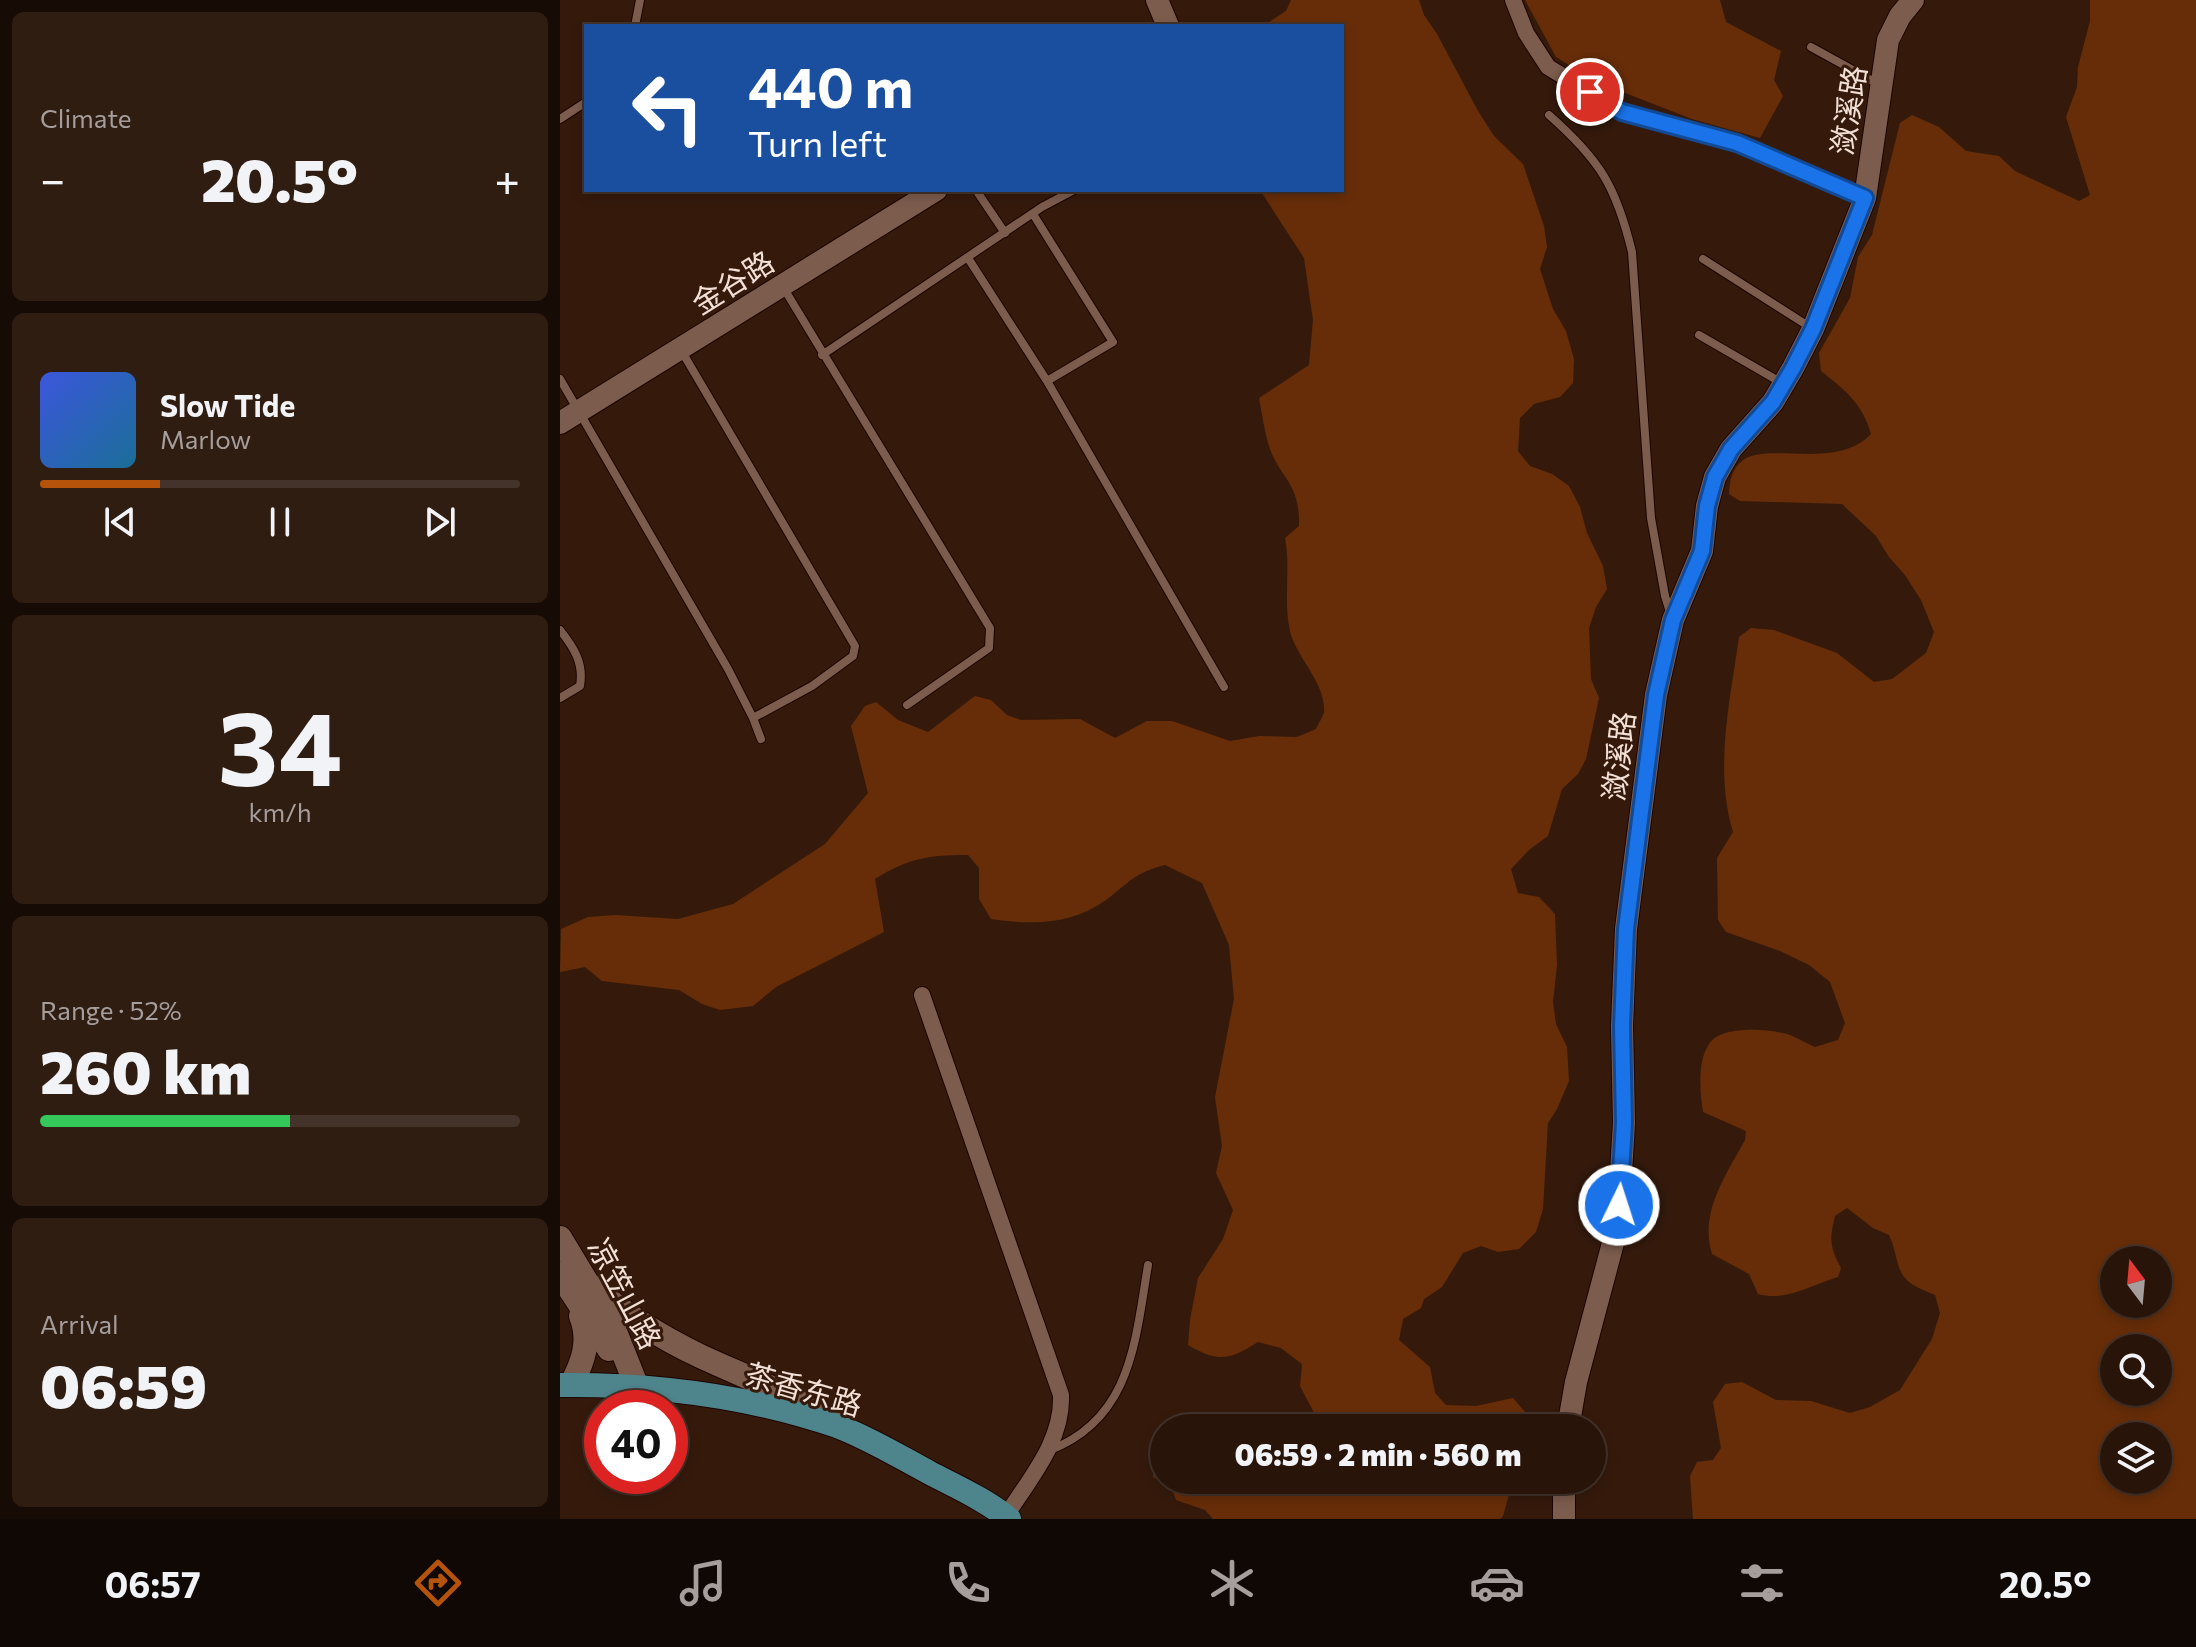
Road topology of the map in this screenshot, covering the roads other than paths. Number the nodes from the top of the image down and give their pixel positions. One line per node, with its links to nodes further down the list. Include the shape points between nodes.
1 (640, 0): 5 (lane)
2 (1157, 0): 6 (street)
3 (1513, 0): 15 (street, via 1548,67 1622,112 1737,143)
4 (1912, 0): 8 (street, 潋溪路, via 1888,40)
5 (635, 24)
6 (1167, 24)
7 (1811, 47): 8 (lane)
8 (1881, 85): 15 (street, 潋溪路)
9 (584, 103): 11 (lane)
10 (1549, 115): 30 (lane, via 1583,145 1623,213 1634,265 1651,518)
11 (560, 119)
12 (933, 192): 20 (street, 金谷路)
13 (977, 192): 17 (lane)
14 (1071, 192): 16 (lane)
15 (1865, 198): 21 (street, 潋溪路)
16 (1033, 214): 17 (lane); 26 (lane, via 1113,342)
17 (1005, 233): 18 (lane)
18 (968, 258): 24 (lane); 26 (lane)
19 (1703, 259): 21 (lane)
20 (782, 286): 23 (street, 金谷路); 24 (lane)
21 (1813, 329): 27 (street, 潋溪路)
22 (1699, 335): 27 (lane)
23 (680, 349): 28 (street, 金谷路); 35 (lane, via 855,646 853,656 812,686)
24 (822, 355): 34 (lane, via 990,628 989,648)
25 (560, 379): 28 (lane)
26 (1047, 381): 32 (lane)
27 (1783, 383): 30 (street, 潋溪路, via 1715,477 1702,551)
28 (581, 411): 29 (street, 金谷路); 35 (lane)
29 (560, 423)
30 (1673, 620): 43 (street, 潋溪路, via 1656,695 1626,929 1619,1205)
31 (560, 630): 33 (lane, via 583,670 580,686)
32 (1224, 687)
33 (560, 698)
34 (907, 705)
35 (753, 718): 36 (lane)
36 (761, 739)
37 (922, 995): 45 (street, via 1061,1395 1062,1414)
38 (560, 1238): 40 (main road, 凉笠山路)
39 (1148, 1265): 45 (lane, via 1140,1317 1117,1395 1087,1431)
40 (573, 1283): 41 (main road, via 586,1343 584,1357); 42 (main road, 凉笠山路); 44 (main road, via 682,1346 777,1388)
41 (566, 1385): 42 (main road, 茶香东路)
42 (637, 1387): 44 (main road, 茶香东路, via 739,1401)
43 (1570, 1414)
44 (840, 1427): 47 (main road, 茶香东路)
45 (1047, 1451): 47 (street)
46 (1564, 1494): 48 (street)
47 (1008, 1518)
48 (1564, 1519)

